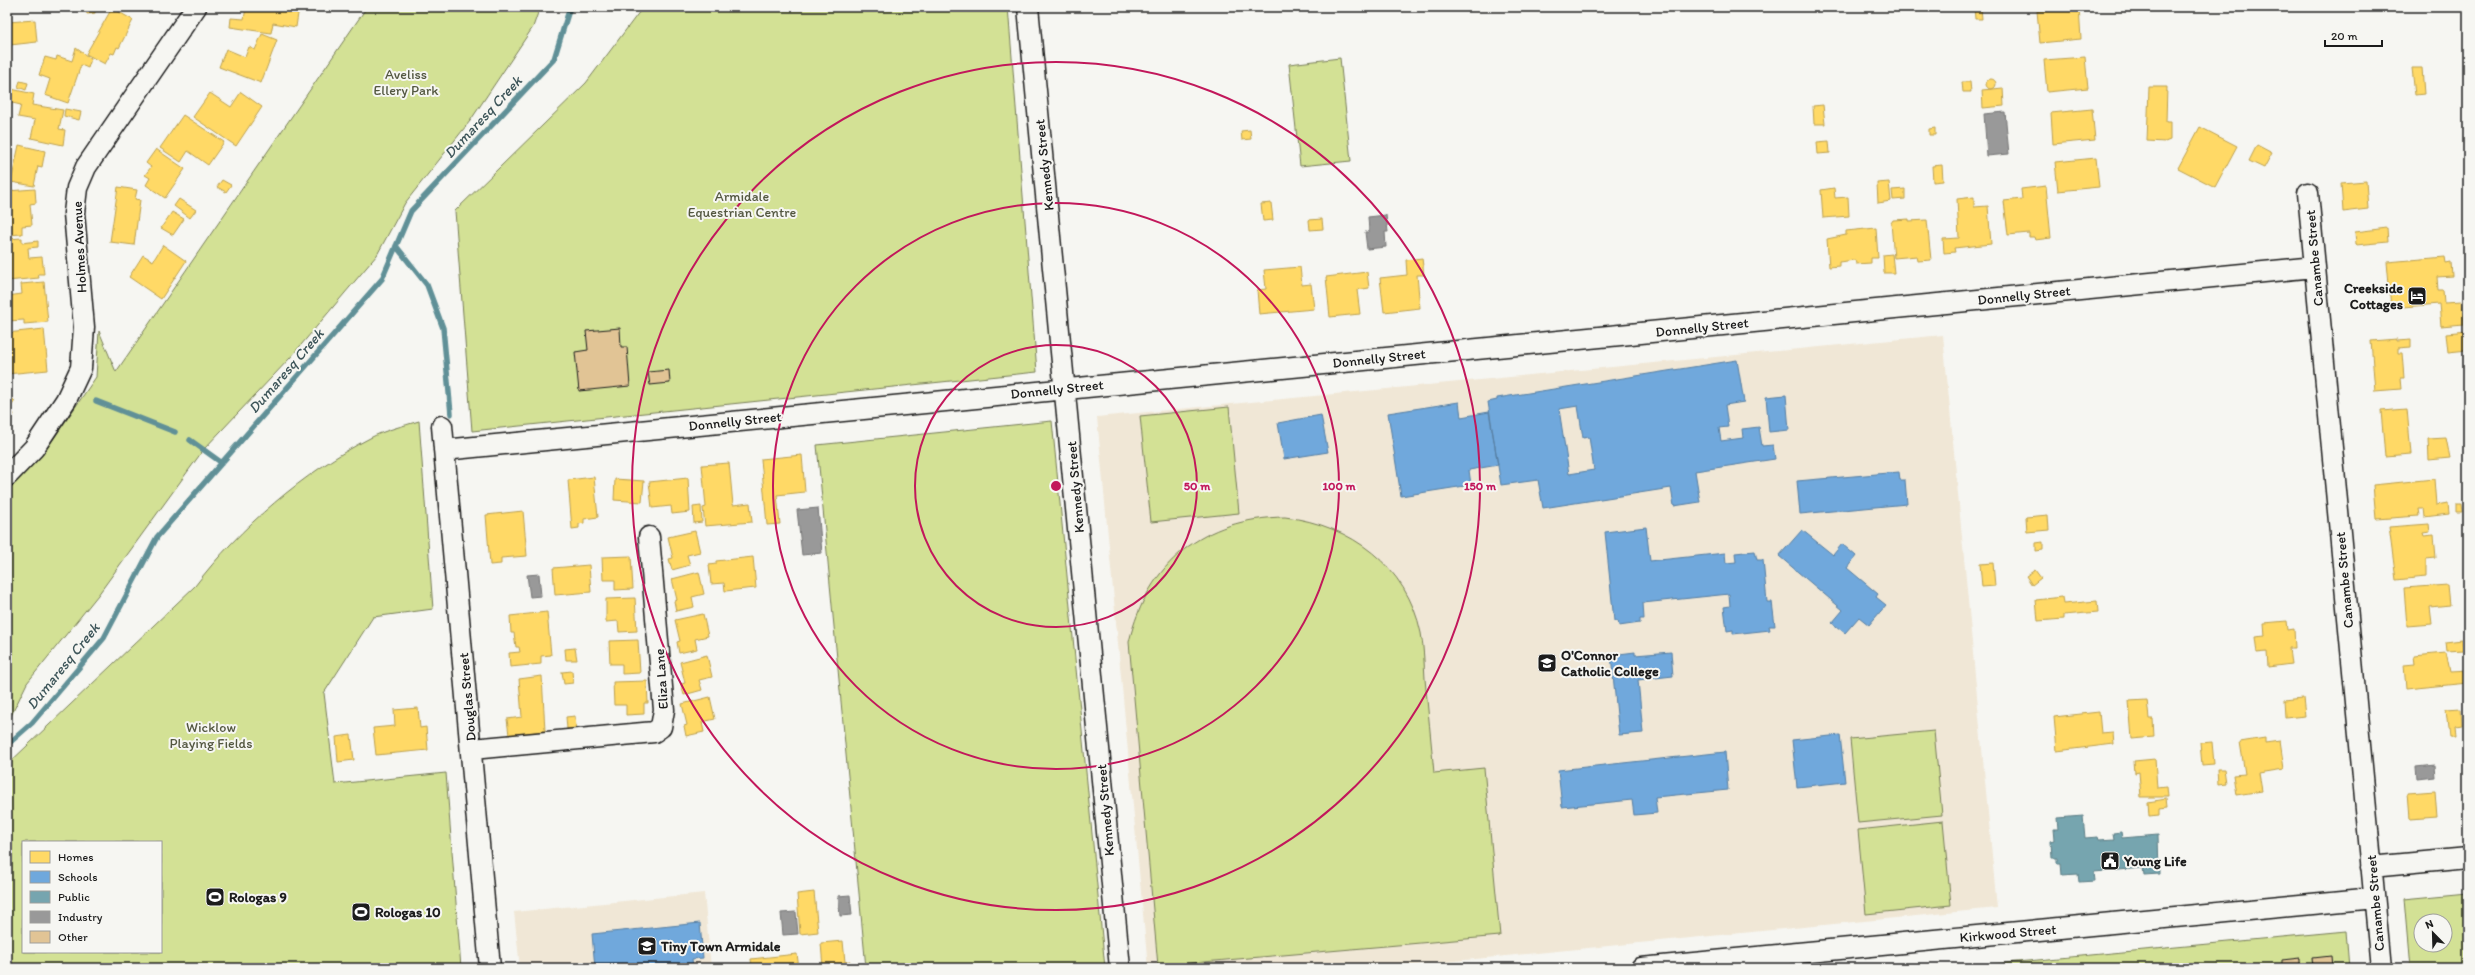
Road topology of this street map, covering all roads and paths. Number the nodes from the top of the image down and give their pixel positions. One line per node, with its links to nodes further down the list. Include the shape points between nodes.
1 (196, 7): 8 (street, Holmes Avenue, via 86,167 80,181 74,213 84,327 81,368 66,400 38,442)
2 (1028, 7): 5 (street, Kennedy Street)
3 (2308, 193): 4 (street, Canambe Street)
4 (2315, 267): 5 (street, Donnelly Street); 12 (street, Canambe Street)
5 (1066, 388): 7 (street, Donnelly Street); 15 (street, Kennedy Street)
6 (442, 426): 7 (street, Douglas Street)
7 (444, 450): 10 (street, Douglas Street)
8 (7, 476)
9 (649, 537): 10 (street, Eliza Lane, via 664,710 661,727 654,732)
10 (472, 749): 14 (street, Douglas Street)
11 (2468, 858): 12 (street)
12 (2371, 867): 13 (street, Canambe Street)
13 (2374, 898): 16 (street, Kirkwood Street); 17 (street, Canambe Street)
14 (490, 968)
15 (1120, 968)
16 (1641, 968)
17 (2381, 968)

